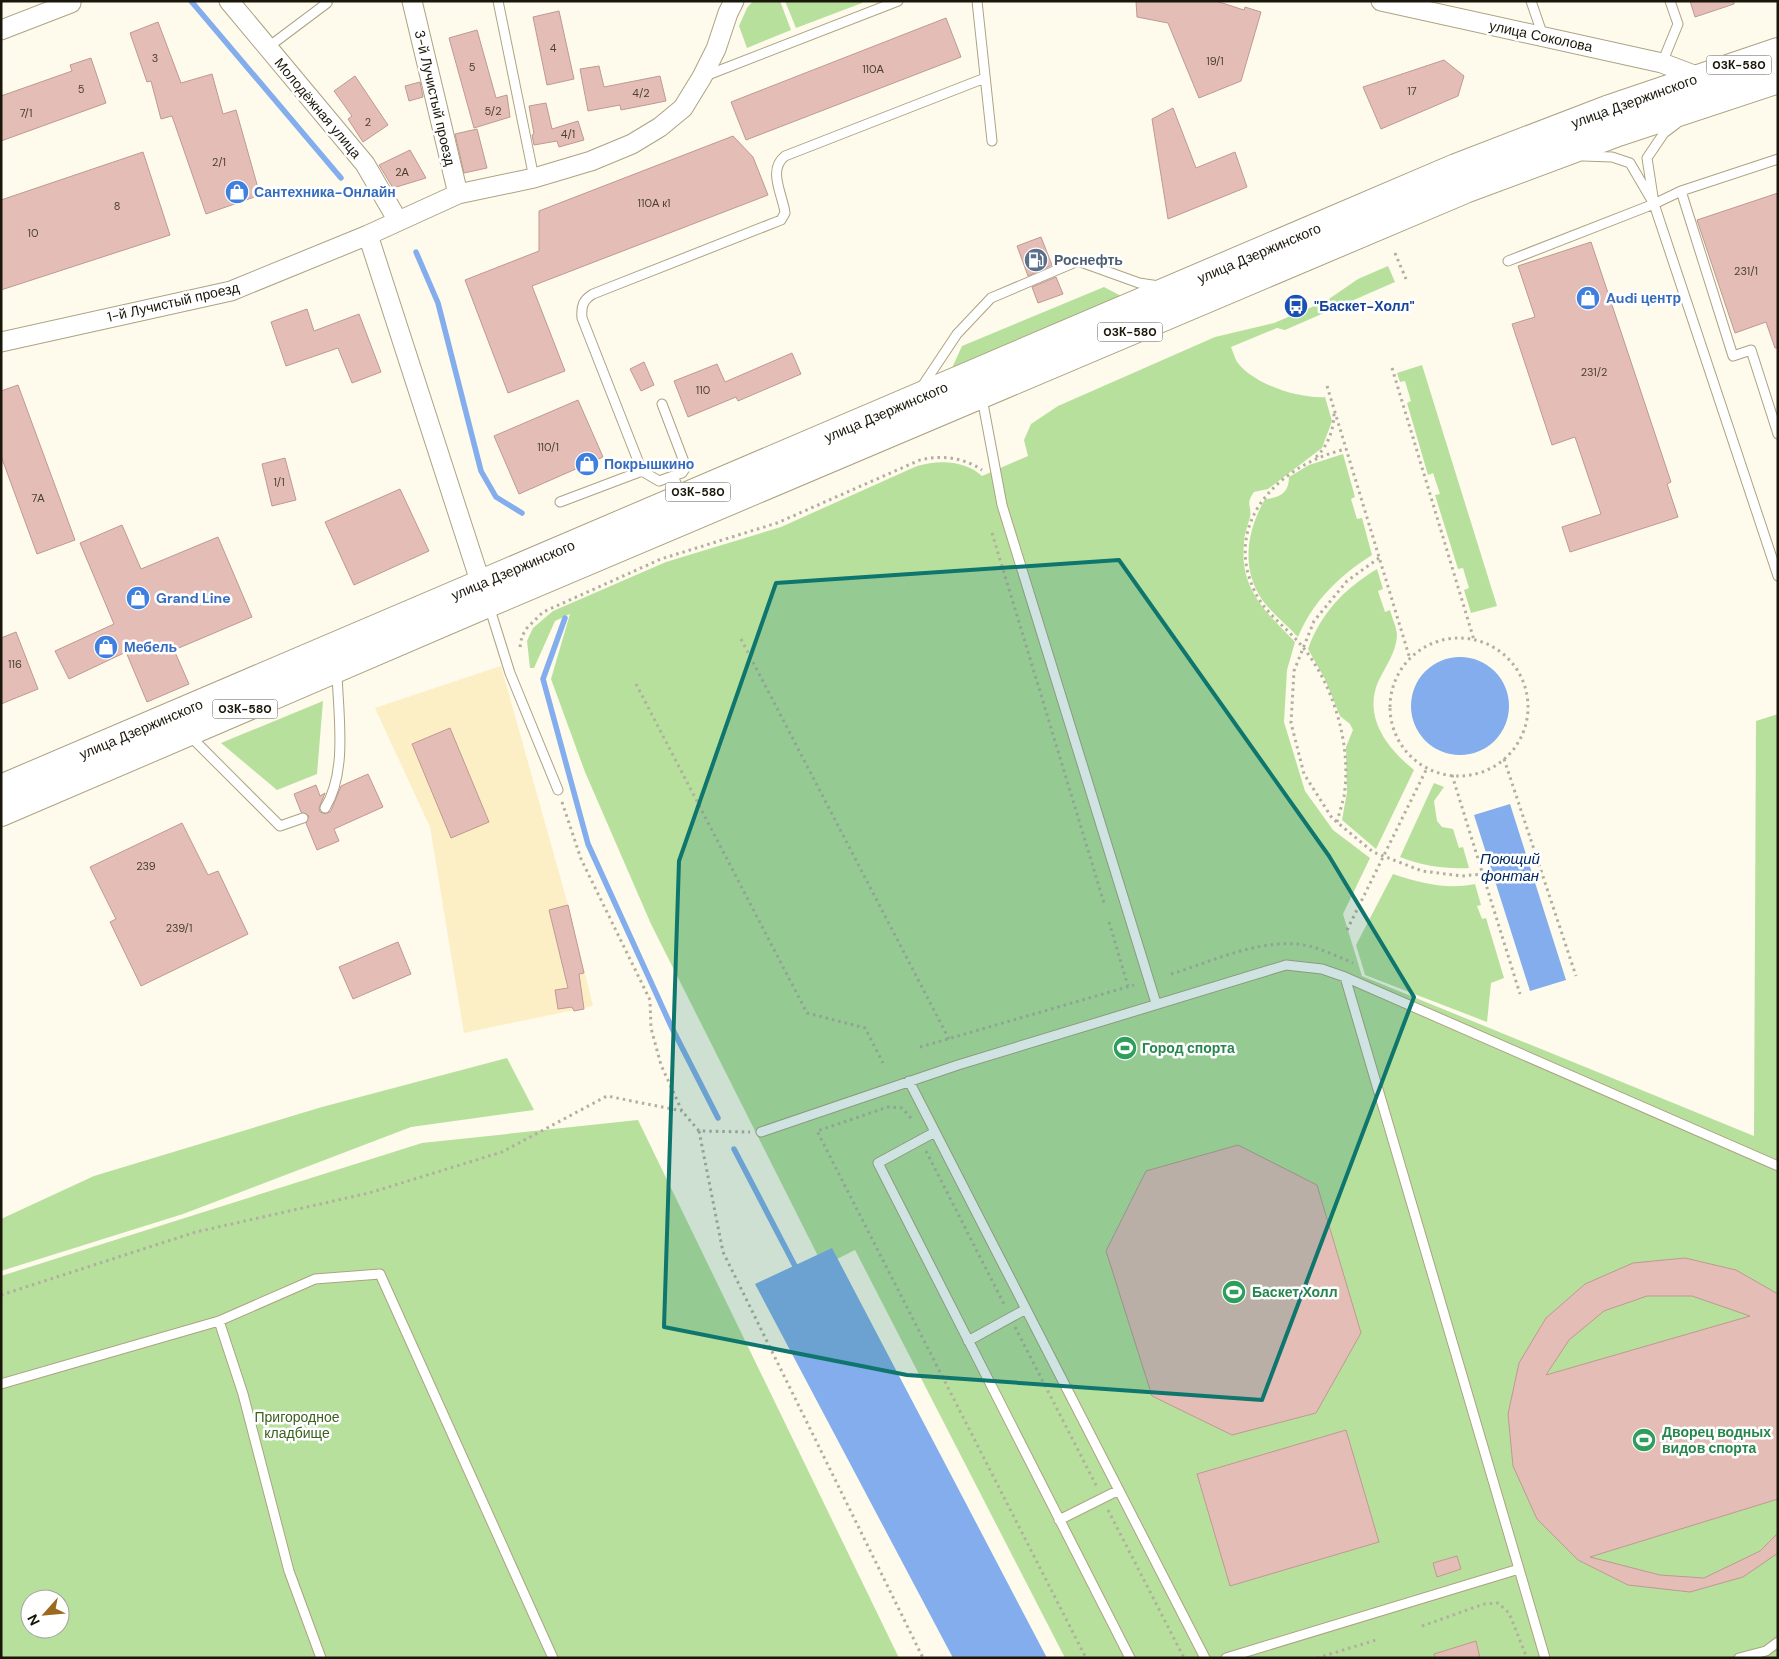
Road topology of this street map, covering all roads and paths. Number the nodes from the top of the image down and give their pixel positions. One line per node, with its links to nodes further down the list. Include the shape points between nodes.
1 (229, 1): 15 (street, Молодёжная улица)
2 (338, 1): 11 (lane)
3 (412, 1): 27 (street, 3-й Лучистый проезд)
4 (498, 1): 25 (lane)
5 (734, 1): 18 (street)
6 (898, 1): 18 (lane)
7 (977, 1): 19 (lane)
8 (1381, 1): 14 (street, улица Соколова)
9 (1531, 1): 14 (lane)
10 (1670, 1): 17 (lane, via 1678,24)
11 (327, 2): 15 (lane)
12 (71, 3): 13 (street)
13 (1, 30)
14 (1543, 36): 17 (street, улица Соколова)
15 (267, 48): 29 (street, Молодёжная улица, via 365,164)
16 (1778, 52): 21 (main road, улица Дзержинского / 03К-580)
17 (1662, 63): 21 (street, улица Соколова)
18 (702, 77): 25 (street, via 683,108 632,144 591,161)
19 (985, 78): 22 (lane); 45 (lane, via 785,156 779,160 776,178 785,213 781,220 585,299 581,308 582,318)
20 (1778, 80): 21 (main road, улица Дзержинского / 03К-580)
21 (1706, 88): 24 (main road, улица Дзержинского / 03К-580); 28 (lane, via 1664,133 1647,158); 34 (main road, улица Дзержинского / 03К-580, via 1456,168)
22 (992, 141)
23 (1778, 160): 26 (lane)
24 (1526, 166): 28 (lane, via 1582,156 1612,157 1630,163); 37 (main road, улица Дзержинского / 03К-580)
25 (534, 178): 27 (street)
26 (1681, 191): 28 (lane); 42 (lane, via 1733,356 1751,350)
27 (458, 194): 29 (street)
28 (1654, 204): 32 (lane); 51 (lane)
29 (398, 221): 30 (street)
30 (368, 236): 35 (street, 1-й Лучистый проезд, via 231,291); 52 (street)
31 (1395, 253): 33 (path)
32 (1508, 260)
33 (1406, 279)
34 (1174, 289): 37 (main road, улица Дзержинского / 03К-580); 39 (lane, via 1139,283 1078,261 991,298 957,334)
35 (1, 342)
36 (1392, 368): 54 (path)
37 (980, 384): 39 (main road, улица Дзержинского / 03К-580); 52 (main road, улица Дзержинского / 03К-580); 82 (lane, via 1002,505)
38 (1327, 386): 41 (path)
39 (914, 399): 47 (main road, улица Дзержинского / 03К-580)
40 (662, 404): 47 (lane, via 686,467)
41 (1334, 410): 43 (path); 44 (path, via 1333,427 1327,441 1322,452)
42 (1778, 434)
43 (1346, 449): 44 (path); 50 (path)
44 (1312, 460): 56 (path, via 1278,482 1262,498 1251,520 1246,545 1247,571 1255,593)
45 (642, 471): 47 (lane); 48 (lane)
46 (984, 472): 55 (path, via 956,459 920,460 777,523 661,559 543,612 527,628)
47 (678, 488): 52 (main road, улица Дзержинского / 03К-580)
48 (560, 502)
49 (992, 533): 72 (path)
50 (1379, 558): 56 (path, via 1347,581 1314,621); 57 (path)
51 (1778, 576)
52 (485, 593): 58 (main road, улица Дзержинского / 03К-580); 64 (main road, улица Дзержинского / 03К-580); 65 (lane, via 510,673)
53 (741, 639): 83 (path)
54 (1474, 640): 57 (path, via 1459,638 1436,642); 61 (path, via 1501,652 1517,668 1526,689 1528,712 1523,734)
55 (520, 647)
56 (1303, 648): 69 (path, via 1321,675 1341,732 1344,796); 69 (path, via 1294,670 1291,723 1304,774)
57 (1410, 660): 62 (path, via 1401,670 1392,691 1391,714 1396,736 1409,755)
58 (337, 670): 60 (main road, улица Дзержинского / 03К-580); 66 (lane, via 339,768 333,795)
59 (636, 684): 85 (path, via 807,1013 865,1028)
60 (188, 734): 67 (main road, улица Дзержинского / 03К-580); 68 (lane, via 280,826)
61 (1504, 759): 63 (path, via 1494,767 1472,775); 77 (path)
62 (1427, 768): 63 (path); 70 (path)
63 (1452, 775): 71 (path)
64 (1, 789)
65 (558, 790): 87 (path, via 581,859 650,1000 651,1028 661,1065)
66 (325, 808)
67 (1, 812)
68 (304, 818)
69 (1337, 822): 70 (path, via 1373,852)
70 (1384, 856): 71 (path, via 1422,871 1462,876); 74 (path)
71 (1483, 874): 81 (path)
72 (1104, 903)
73 (1109, 922): 80 (path)
74 (1347, 930)
75 (1353, 963): 76 (path, via 1311,946 1292,944 1250,950)
76 (1171, 974)
77 (1576, 976)
78 (1345, 978): 82 (lane, via 1322,969 1286,965); 92 (lane); 102 (lane)
79 (1134, 984): 80 (path)
80 (1128, 986): 83 (path)
81 (1520, 994)
82 (1156, 1004): 86 (lane)
83 (948, 1039): 84 (path)
84 (920, 1047)
85 (883, 1063)
86 (909, 1081): 89 (lane); 90 (lane)
87 (682, 1111): 88 (path); 93 (path, via 607,1096 502,1152 370,1193 196,1232)
88 (699, 1131): 89 (path); 108 (path, via 723,1252)
89 (761, 1132)
90 (935, 1132): 91 (lane); 94 (lane)
91 (920, 1140): 95 (path); 97 (lane, via 878,1163); 109 (path, via 907,1111 896,1107 817,1131)
92 (1778, 1166)
93 (1, 1295)
94 (1026, 1309): 95 (lane); 99 (lane)
95 (1010, 1318): 97 (lane); 100 (path)
96 (219, 1321): 98 (lane); 106 (lane, via 289,1571); 107 (lane, via 315,1279 380,1274)
97 (968, 1341): 101 (lane)
98 (1, 1384)
99 (1119, 1490): 100 (lane); 112 (lane)
100 (1102, 1498): 101 (lane); 111 (path)
101 (1059, 1520): 110 (lane)
102 (1519, 1569): 113 (lane); 116 (lane)
103 (1422, 1626): 115 (path, via 1484,1604 1498,1603 1509,1613)
104 (1376, 1640): 114 (path)
105 (1778, 1642): 117 (lane, via 1766,1651)
106 (321, 1658)
107 (554, 1658)
108 (923, 1658)
109 (1086, 1658)
110 (1130, 1658)
111 (1184, 1658)
112 (1205, 1658)
113 (1226, 1658)
114 (1317, 1658)
115 (1527, 1658)
116 (1545, 1658)
117 (1739, 1658)

